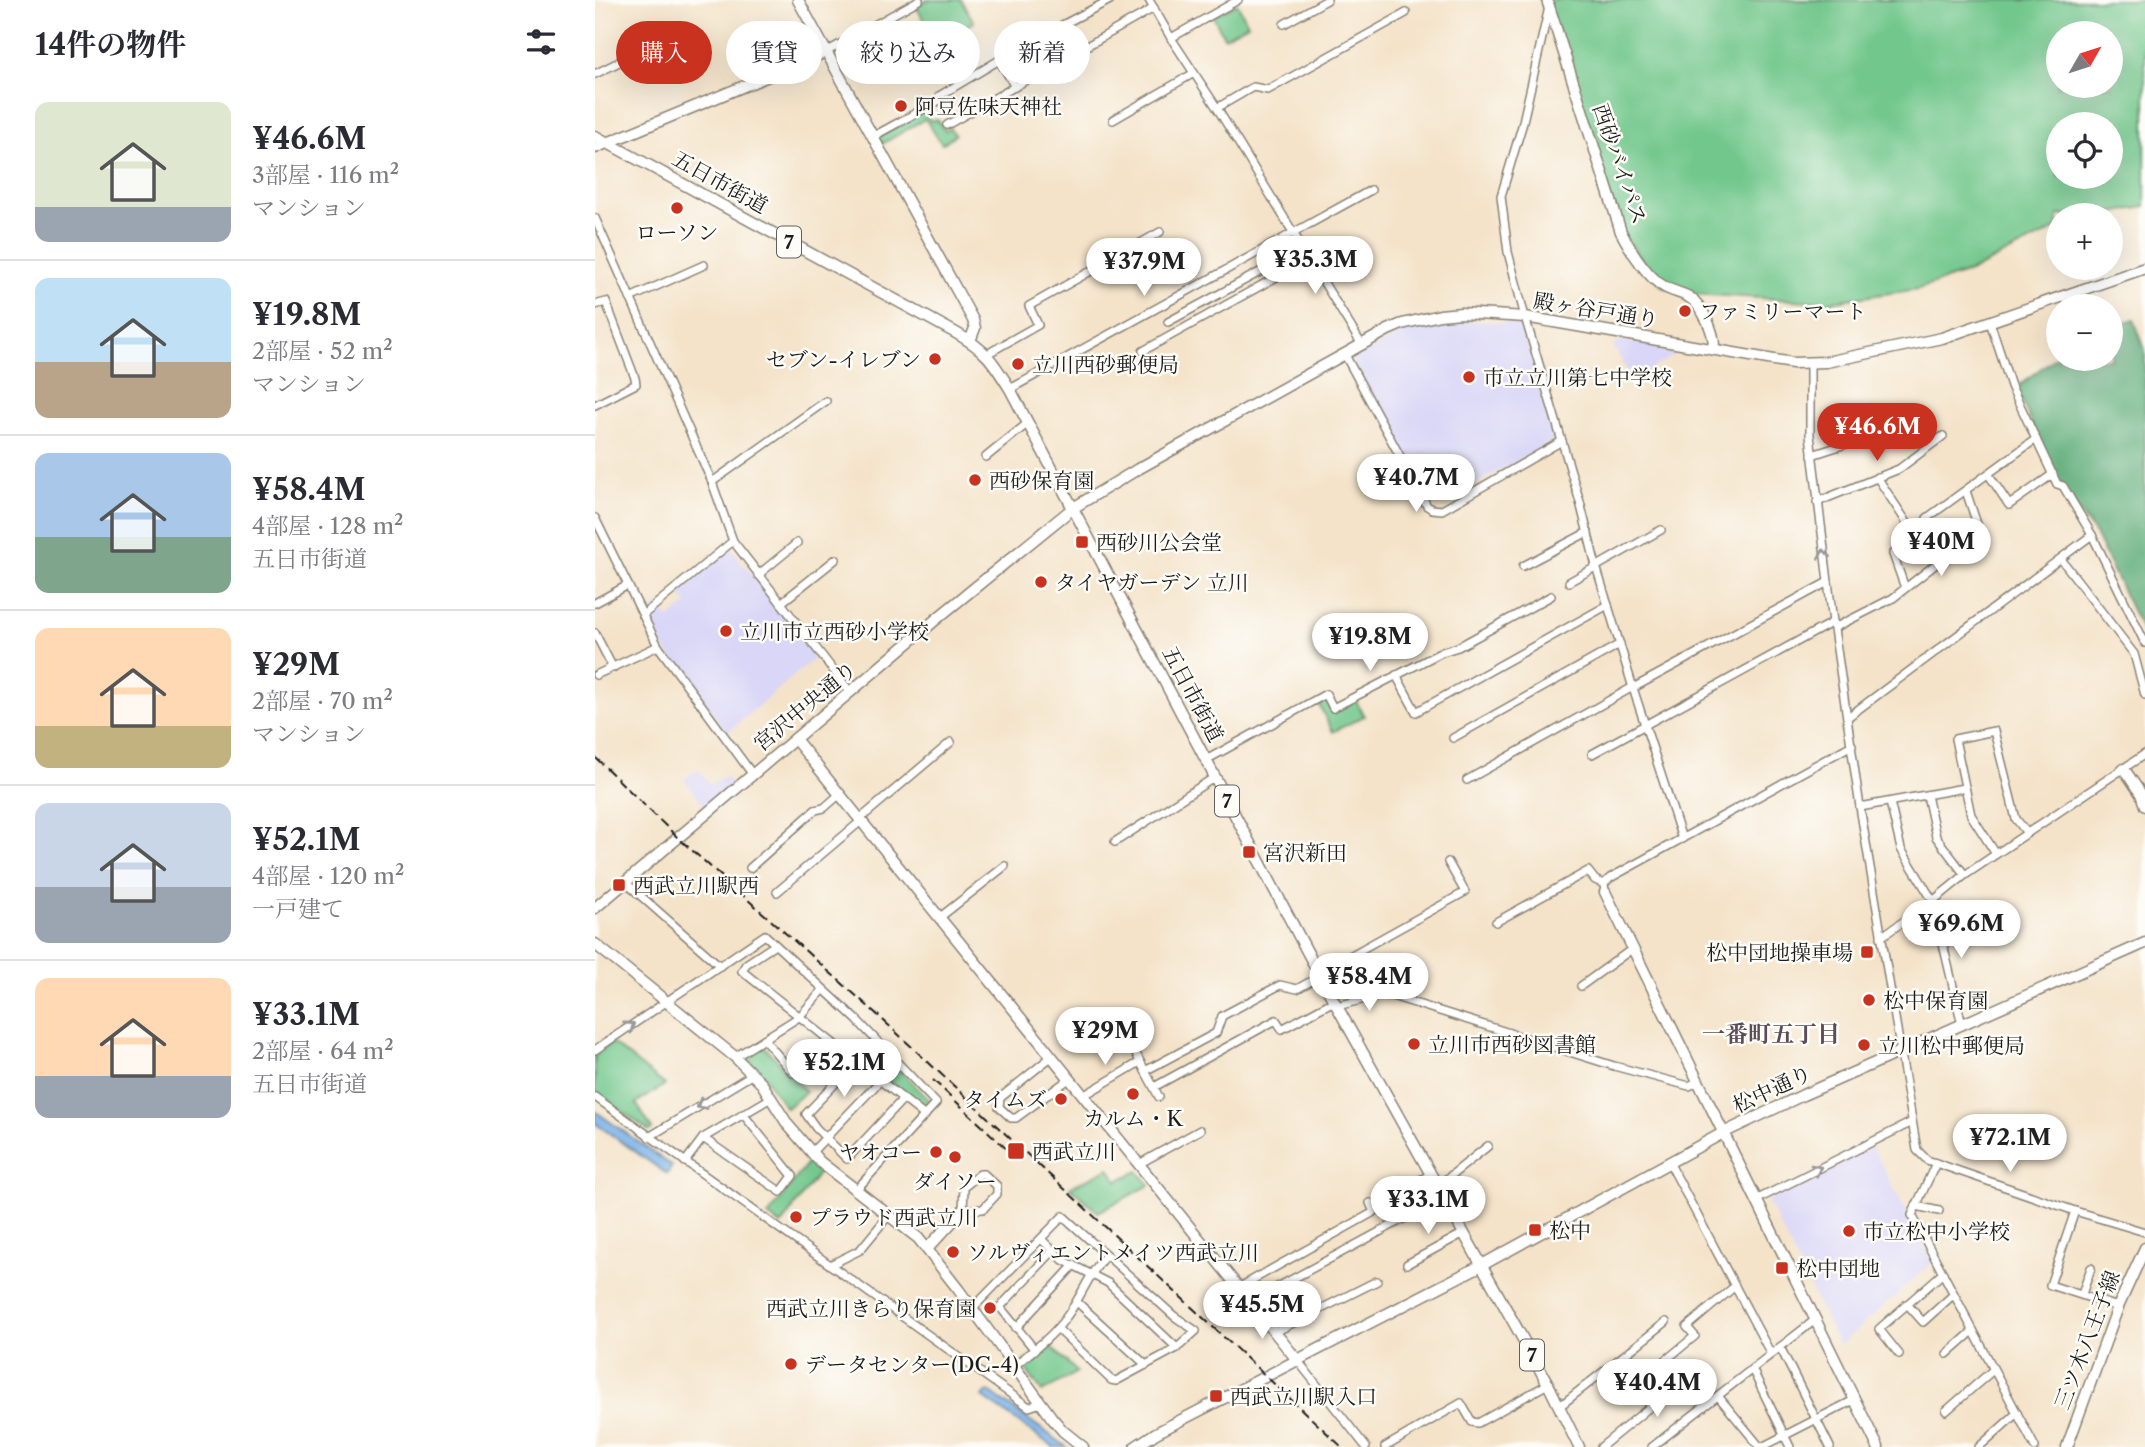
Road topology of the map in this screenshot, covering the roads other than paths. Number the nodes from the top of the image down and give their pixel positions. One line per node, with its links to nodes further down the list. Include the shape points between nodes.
1 (798, 0): 12 (street)
2 (919, 0): 12 (street)
3 (1110, 0): 9 (street)
4 (1238, 0): 11 (street)
5 (1327, 0): 10 (street)
6 (1548, 3): 39 (street, via 1522,126 1501,197); 45 (street, 西砂バイパス, via 1621,232 1657,282 1695,302 1715,338)
7 (1151, 4): 11 (street); 18 (street)
8 (1406, 13): 20 (street, via 1268,90 1253,87)
9 (1067, 21)
10 (1284, 24)
11 (1171, 38): 15 (street)
12 (826, 52): 25 (street); 26 (street)
13 (994, 63): 19 (street)
14 (616, 64): 16 (street)
15 (1194, 73): 20 (street); 22 (street)
16 (595, 74)
17 (1013, 84): 18 (street)
18 (1015, 87): 23 (street)
19 (926, 107): 21 (street); 25 (street)
20 (1217, 108): 31 (street)
21 (931, 116)
22 (1113, 120)
23 (947, 125)
24 (595, 136): 26 (street, 五日市街道 / 7)
25 (872, 138): 43 (street, via 973,320)
26 (608, 142): 27 (street); 43 (street, 五日市街道 / 7)
27 (595, 148)
28 (1371, 190): 31 (street)
29 (595, 218): 36 (street)
30 (1160, 232): 47 (street, via 1029,306 1038,325)
31 (1292, 232): 32 (street); 50 (street)
32 (1302, 249): 33 (street); 38 (street)
33 (1309, 259): 40 (street); 44 (street)
34 (704, 265): 36 (street)
35 (2145, 268): 42 (street, 殿ヶ谷戸通り)
36 (630, 298): 63 (street)
37 (595, 305): 52 (street, via 605,302 635,384)
38 (1192, 310): 40 (street); 41 (street)
39 (1525, 317): 44 (street, 殿ヶ谷戸通り, via 1440,315 1402,324); 45 (street, 殿ヶ谷戸通り); 57 (street)
40 (1198, 321): 46 (street)
41 (1168, 322)
42 (1990, 322): 49 (street, 殿ヶ谷戸通り, via 1885,351); 56 (street, via 2011,386)
43 (970, 341): 47 (street, 五日市街道 / 7)
44 (1362, 345): 48 (street, 殿ヶ谷戸通り)
45 (1714, 349): 49 (street, 殿ヶ谷戸通り)
46 (1143, 351)
47 (987, 354): 50 (street, 五日市街道 / 7)
48 (1345, 355): 57 (street, via 1432,509 1441,510); 66 (street, 殿ヶ谷戸通り)
49 (1810, 363): 58 (street)
50 (1010, 389): 53 (street, 五日市街道 / 7)
51 (826, 401): 63 (street)
52 (595, 405)
53 (1028, 423): 59 (street); 66 (street, 五日市街道 / 7)
54 (1908, 424): 58 (street)
55 (1943, 436): 62 (street, via 1899,469)
56 (2036, 439): 60 (street); 61 (street)
57 (1562, 441): 69 (street)
58 (1812, 455): 65 (street)
59 (986, 457)
60 (2053, 474): 61 (street, via 2009,505); 70 (street)
61 (1989, 475): 64 (street)
62 (1877, 477): 65 (street); 72 (street)
63 (712, 482): 71 (street)
64 (1966, 491): 72 (street, via 1927,518 1930,531); 82 (street, via 1979,530)
65 (1818, 502): 80 (street, one-way to 65)
66 (1073, 508): 97 (street, 宮沢中央通り); 107 (street, 五日市街道 / 7)
67 (595, 518): 81 (street)
68 (1661, 530): 77 (street)
69 (1588, 532): 76 (street); 77 (street)
70 (2092, 535): 75 (street); 90 (street)
71 (733, 541): 78 (street); 87 (street)
72 (1919, 541): 82 (street, via 1893,554)
73 (797, 543): 78 (street)
74 (836, 559): 85 (street)
75 (2061, 559): 98 (street, via 2134,654); 99 (street)
76 (1523, 566)
77 (1597, 566): 79 (street); 86 (street)
78 (758, 575): 85 (street)
79 (1569, 582)
80 (1828, 582): 88 (street); 96 (street)
81 (628, 585): 84 (street); 87 (street)
82 (1905, 588): 88 (street)
83 (1551, 596): 95 (street)
84 (595, 603)
85 (781, 603): 97 (street)
86 (1608, 605): 91 (street); 95 (street, via 1416,712)
87 (643, 615): 92 (street)
88 (1834, 625): 99 (street); 100 (street)
89 (595, 633): 93 (street)
90 (2145, 642)
91 (1620, 644): 96 (street); 101 (street)
92 (658, 646): 93 (street); 109 (street)
93 (613, 668): 94 (street)
94 (596, 674)
95 (1396, 675): 107 (street, via 1333,708 1326,695)
96 (1633, 688): 100 (street); 111 (street)
97 (851, 692): 102 (street, 宮沢中央通り)
98 (2145, 695)
99 (1848, 717): 104 (street)
100 (1645, 725): 105 (street); 120 (street)
101 (1453, 738)
102 (795, 739): 109 (street, 宮沢中央通り); 113 (street)
103 (951, 742): 118 (street)
104 (1851, 745): 117 (street); 120 (street)
105 (1592, 754)
106 (2145, 754): 108 (street)
107 (1206, 760): 110 (street, 五日市街道 / 7)
108 (2124, 769): 116 (street); 119 (street)
109 (753, 775): 127 (street, 宮沢中央通り)
110 (1215, 777): 121 (street); 140 (street, 五日市街道 / 7)
111 (1467, 780)
112 (1965, 788): 114 (street); 119 (street, via 1955,739 1994,731 2016,819); 122 (street, via 1974,823)
113 (840, 794): 118 (street); 125 (street, via 815,810)
114 (1927, 795): 115 (street); 126 (street, via 1936,837)
115 (1889, 802): 117 (street); 130 (street, via 1901,849)
116 (2145, 806)
117 (1860, 807): 134 (street)
118 (860, 820): 128 (street); 132 (street)
119 (2027, 833): 122 (street)
120 (1682, 839): 129 (street, via 1610,877)
121 (1115, 842)
122 (1996, 854): 126 (street)
123 (1448, 862): 140 (street, via 1465,892)
124 (1005, 866): 132 (street)
125 (750, 868)
126 (1965, 875): 130 (street)
127 (625, 882): 131 (street, 宮沢中央通り); 139 (street)
128 (779, 888)
129 (1605, 888): 133 (street, via 1588,871); 138 (street)
130 (1933, 901): 134 (street); 147 (street)
131 (595, 908)
132 (939, 918): 152 (street)
133 (1496, 922)
134 (1881, 937): 151 (street)
135 (2145, 943): 147 (street, 松中通り)
136 (595, 944): 143 (street)
137 (775, 945): 139 (street, via 765,936); 142 (street); 145 (street, via 742,971)
138 (1632, 948): 141 (street); 161 (street)
139 (720, 966): 143 (street)
140 (1319, 974): 144 (street, 五日市街道 / 7); 157 (street, via 1297,989 1280,985 1222,1016 1216,1033)
141 (1581, 986)
142 (823, 990): 145 (street); 156 (street)
143 (664, 1002): 150 (street, one-way to 143); 153 (street)
144 (1336, 1004): 161 (street, via 1392,996 1623,1068 1689,1086); 162 (street, via 1282,1029 1276,1020); 184 (street, 五日市街道 / 7)
145 (799, 1017): 148 (street); 149 (street)
146 (1117, 1018): 155 (street)
147 (1962, 1025): 151 (street, 松中通り)
148 (764, 1039): 149 (street, via 793,1073); 153 (street)
149 (828, 1040): 154 (street)
150 (595, 1050)
151 (1902, 1052): 170 (street); 172 (street, 松中通り)
152 (1051, 1057): 159 (street); 159 (street, via 1000,1098 999,1107 1016,1118)
153 (735, 1058): 158 (street)
154 (856, 1062): 160 (street); 176 (street, via 806,1114)
155 (1140, 1062): 157 (street); 163 (street)
156 (897, 1063): 160 (street); 169 (street, via 936,1103)
157 (1145, 1070): 162 (street)
158 (753, 1074): 166 (street); 173 (street, one-way to 173)
159 (1069, 1079): 163 (street)
160 (880, 1080): 167 (street); 176 (street)
161 (1697, 1082): 172 (street)
162 (1154, 1087): 165 (street)
163 (1083, 1096): 183 (street)
164 (595, 1097): 173 (street)
165 (1159, 1097)
166 (771, 1098): 168 (street); 179 (street)
167 (903, 1099): 169 (street); 176 (street, via 847,1159)
168 (743, 1114): 175 (street); 175 (street, via 793,1176 781,1192)
169 (925, 1116): 185 (street)
170 (1912, 1122): 182 (street, via 1919,1153); 188 (street, one-way to 170)
171 (1200, 1130): 174 (street)
172 (1723, 1133): 181 (street, 松中通り); 188 (street)
173 (649, 1136): 180 (street)
174 (1189, 1137): 178 (street); 183 (street)
175 (703, 1138): 180 (street)
176 (826, 1138): 179 (street)
177 (1487, 1146): 186 (street)
178 (1195, 1147)
179 (811, 1153): 185 (street)
180 (685, 1162): 203 (street)
181 (1669, 1162): 205 (street, 松中通り); 210 (street)
182 (1936, 1163): 190 (street); 193 (street)
183 (1139, 1164): 211 (street)
184 (1431, 1174): 186 (street, 五日市街道 / 7); 187 (street)
185 (855, 1191): 194 (street)
186 (1441, 1191): 196 (street, 五日市街道 / 7); 215 (street)
187 (1399, 1192)
188 (1756, 1200): 219 (street)
189 (1370, 1203): 211 (street, via 1374,1212)
190 (1916, 1206): 192 (street); 207 (street, via 1912,1215)
191 (965, 1207): 191 (street, via 964,1187 977,1175 984,1174 997,1186 997,1194 983,1209); 199 (street)
192 (1939, 1211)
193 (2075, 1211): 195 (street); 213 (street, via 2050,1284)
194 (888, 1216): 199 (street); 203 (street, via 860,1250)
195 (2145, 1232)
196 (1464, 1233): 202 (street); 205 (street, 五日市街道 / 7)
197 (1041, 1239): 200 (street); 201 (street, via 1063,1216); 218 (street)
198 (2145, 1248): 217 (street, 三ツ木八王子線)
199 (927, 1249): 218 (street)
200 (1053, 1251): 204 (street); 221 (street, via 1000,1307)
201 (1106, 1255): 208 (street); 226 (street, via 1196,1331)
202 (1407, 1264)
203 (830, 1265): 241 (street, via 1029,1407)
204 (1074, 1265): 208 (street); 221 (street)
205 (1482, 1265): 231 (street, 松中通り); 237 (street, 五日市街道 / 7)
206 (2091, 1268): 213 (street)
207 (1943, 1273): 212 (street); 216 (street)
208 (1091, 1274): 214 (street); 226 (street, via 1108,1283)
209 (1371, 1282): 224 (street)
210 (1735, 1286): 228 (street); 240 (street, via 1687,1326 1695,1336)
211 (1238, 1288): 215 (street)
212 (1954, 1294): 216 (street, via 1923,1322); 223 (street)
213 (2083, 1294): 217 (street)
214 (1077, 1302): 222 (street); 232 (street)
215 (1250, 1302): 224 (street)
216 (1907, 1304): 229 (street, via 1879,1329)
217 (2118, 1307): 261 (street, 三ツ木八王子線)
218 (972, 1309): 233 (street)
219 (1815, 1320): 225 (street); 239 (street)
220 (1666, 1322): 242 (street)
221 (1016, 1328): 227 (street)
222 (1058, 1329): 227 (street); 232 (street, via 1114,1381)
223 (1973, 1331): 230 (street); 236 (street)
224 (1275, 1332): 231 (street)
225 (1780, 1347): 228 (street); 245 (street)
226 (1177, 1348): 232 (street)
227 (1035, 1350): 233 (street)
228 (1771, 1354): 234 (street)
229 (1899, 1354)
230 (1947, 1354)
231 (1298, 1361): 249 (street, 松中通り); 250 (street)
232 (1146, 1365)
233 (1015, 1366): 241 (street)
234 (1752, 1369): 238 (street); 246 (street)
235 (1695, 1370): 253 (street)
236 (1993, 1370): 243 (street); 244 (street)
237 (1548, 1384): 242 (street, 五日市街道 / 7); 251 (street, via 1478,1423 1472,1422 1461,1403)
238 (1718, 1396): 254 (street); 255 (street)
239 (1854, 1400): 245 (street); 258 (street)
240 (1616, 1401)
241 (1041, 1403): 248 (street)
242 (1560, 1406): 247 (street, 五日市街道 / 7)
243 (1946, 1411)
244 (2017, 1413): 259 (street); 260 (street)
245 (1816, 1419): 246 (street); 257 (street)
246 (1785, 1436): 255 (street); 256 (street)
247 (1578, 1444): 252 (street)
248 (1083, 1447)
249 (1135, 1447)
250 (1366, 1447)
251 (1385, 1447)
252 (1565, 1447)
253 (1601, 1447)
254 (1653, 1447)
255 (1761, 1447)
256 (1790, 1447)
257 (1830, 1447)
258 (1878, 1447)
259 (1979, 1447)
260 (2035, 1447)
261 (2067, 1447)

